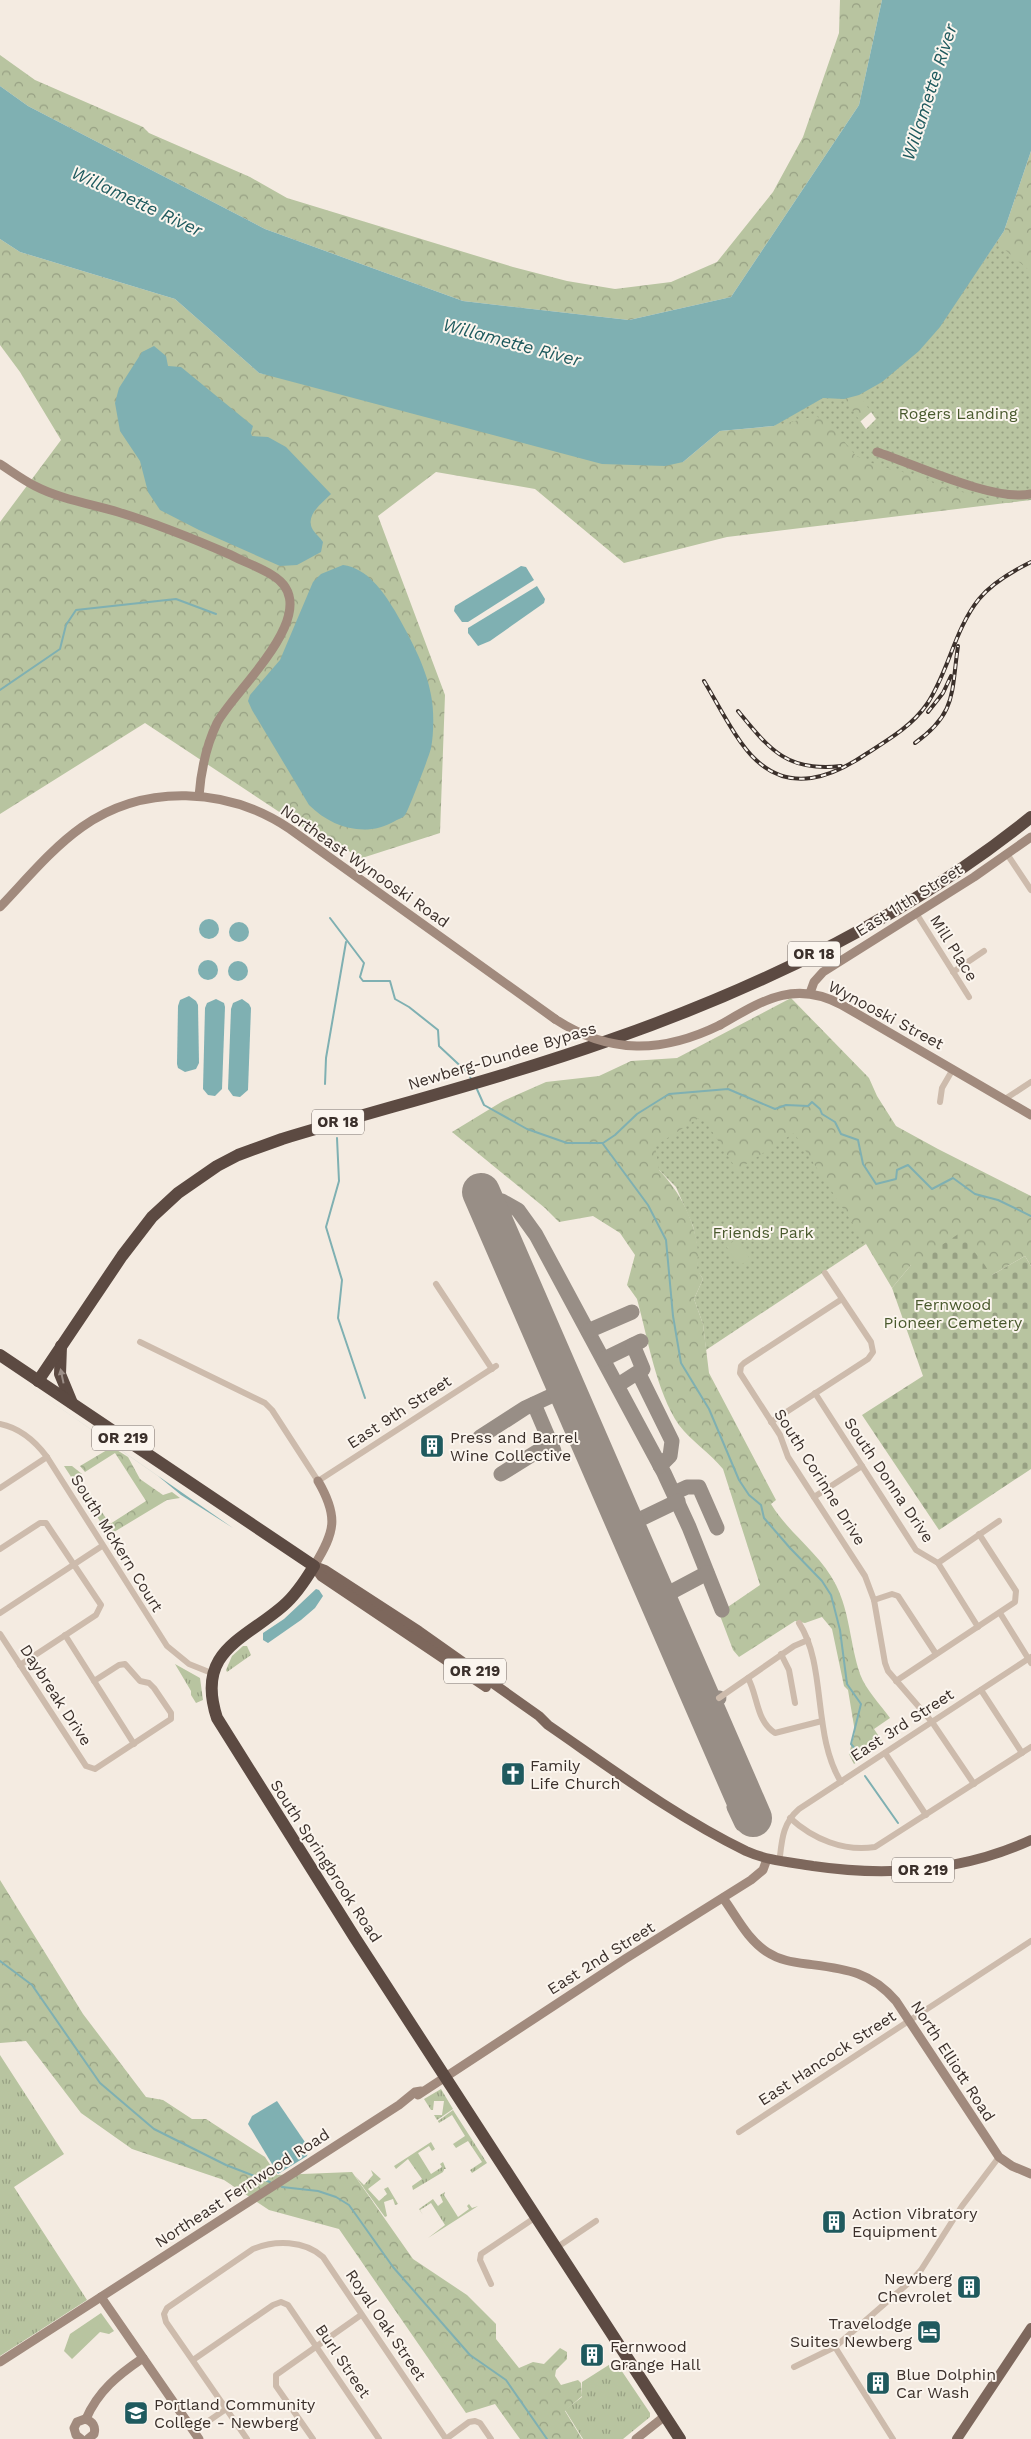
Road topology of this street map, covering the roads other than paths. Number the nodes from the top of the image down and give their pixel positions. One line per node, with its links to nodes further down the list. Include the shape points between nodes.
1 (876, 452): 3 (street, via 1011,496)
2 (0, 464): 4 (street, via 35,486 168,528 268,572 286,585 288,607 278,639 218,722 205,756)
3 (1031, 494)
4 (199, 796): 9 (street, Northeast Wynooski Road, via 157,797 134,802 100,816 66,839); 15 (street, Northeast Wynooski Road, bridge, via 244,806 282,823 577,1033 595,1040 630,1046 680,1042)
5 (1031, 817): 25 (highway, Newberg-Dundee Bypass / OR 18, via 936,885 821,950 704,1004 611,1040 238,1155 197,1178 143,1228)
6 (1031, 837): 7 (street, East 11th Street)
7 (1007, 854): 8 (street); 10 (street, East 11th Street)
8 (1031, 890)
9 (0, 907)
10 (916, 913): 12 (street, Mill Place); 13 (street, East 11th Street, via 820,975)
11 (984, 951): 12 (street)
12 (953, 972): 14 (street, Mill Place)
13 (810, 993): 15 (street, Wynooski Street, via 775,996); 16 (street, Wynooski Street, via 831,999)
14 (969, 997)
15 (720, 1025)
16 (953, 1069): 18 (street, Wynooski Street); 19 (street, via 942,1088)
17 (1031, 1082): 18 (street)
18 (1005, 1099): 20 (street, Wynooski Street)
19 (940, 1102)
20 (1031, 1114)
21 (825, 1273): 23 (street)
22 (436, 1284): 34 (street, East 9th Street, via 494,1368)
23 (842, 1299): 28 (street, via 871,1342 873,1352 868,1359); 30 (street, South Corinne Drive, via 741,1366 742,1376)
24 (140, 1342): 34 (street, via 265,1403)
25 (61, 1346): 27 (highway, Newberg-Dundee Bypass / OR 18); 29 (highway, one-way to 25, via 60,1374)
26 (0, 1355): 27 (highway, OR 219)
27 (38, 1380): 29 (highway, OR 219)
28 (815, 1394): 30 (street); 33 (street, South Donna Drive)
29 (72, 1404): 43 (highway, OR 219)
30 (771, 1422): 36 (street, South Corinne Drive, via 788,1457)
31 (0, 1424): 32 (street, South McKern Court, via 23,1433)
32 (47, 1457): 35 (street); 39 (street, South McKern Court)
33 (862, 1466): 36 (street); 41 (street, South Donna Drive, via 916,1550)
34 (318, 1481): 43 (street, via 329,1501 333,1521 329,1540)
35 (0, 1488)
36 (814, 1497): 44 (street, South Corinne Drive, via 862,1570)
37 (999, 1521): 38 (street)
38 (979, 1534): 41 (street); 46 (street, via 1016,1591 1017,1599 1013,1605)
39 (102, 1546): 42 (street); 56 (street, South McKern Court, via 166,1646 189,1664)
40 (0, 1549): 42 (street, via 43,1522)
41 (938, 1563): 48 (street, South Donna Drive)
42 (73, 1565): 45 (street); 50 (street, via 101,1606 96,1615)
43 (314, 1566): 56 (highway, South Springbrook Road, via 297,1592 282,1607 239,1636 227,1649); 74 (main road, OR 219, via 419,1631 548,1725 670,1807)
44 (874, 1600): 53 (street, via 892,1594 898,1596); 59 (street, South Corinne Drive, via 885,1663)
45 (0, 1613)
46 (1000, 1613): 48 (street); 54 (street)
47 (799, 1623): 51 (street)
48 (978, 1627): 53 (street)
49 (0, 1634): 55 (street, Daybreak Drive)
50 (65, 1636): 55 (street); 58 (street)
51 (808, 1640): 52 (street); 63 (street)
52 (781, 1654): 57 (street); 62 (street, via 789,1670)
53 (936, 1654): 59 (street)
54 (1030, 1660): 60 (street, East 3rd Street)
55 (20, 1665): 65 (street, Daybreak Drive, via 90,1769)
56 (215, 1674): 81 (highway, South Springbrook Road, via 213,1701 221,1728)
57 (748, 1678): 61 (street); 63 (street, via 761,1718 775,1733)
58 (94, 1681): 65 (street); 65 (street, via 125,1664 140,1681 154,1688 171,1713 168,1722)
59 (896, 1681): 64 (street, South Corinne Drive)
60 (981, 1690): 64 (street, East 3rd Street); 68 (street)
61 (720, 1698)
62 (795, 1703)
63 (822, 1721): 69 (street, via 830,1761)
64 (932, 1722): 67 (street, East 3rd Street); 70 (street, South Corinne Drive)
65 (134, 1744)
66 (1031, 1747): 68 (street)
67 (885, 1753): 69 (street, East 3rd Street); 71 (street)
68 (1022, 1753): 70 (street)
69 (841, 1782): 72 (street, East 3rd Street)
70 (974, 1784): 71 (street)
71 (926, 1815): 72 (street, via 884,1843 864,1849 816,1837)
72 (790, 1818): 75 (street, via 782,1832)
73 (1031, 1840): 77 (main road, OR 219, via 970,1861 928,1870 876,1873)
74 (735, 1844): 75 (main road, OR 219); 76 (main road, OR 219)
75 (780, 1856): 77 (main road, OR 219)
76 (767, 1859): 77 (main road, OR 219); 78 (street, East 2nd Street, via 760,1874)
77 (811, 1865)
78 (723, 1898): 80 (street, North Elliott Road, via 752,1940 771,1955 791,1962 867,1976 896,2001); 81 (street, East 2nd Street)
79 (1031, 1941): 80 (street, East Hancock Street)
80 (909, 2020): 82 (street, East Hancock Street); 83 (street, North Elliott Road)
81 (445, 2076): 85 (highway, South Springbrook Road); 89 (street, Northeast Fernwood Road)
82 (739, 2132)
83 (999, 2158): 84 (street, North Elliott Road); 93 (street, via 962,2206 922,2270)
84 (1031, 2174)
85 (536, 2217): 87 (highway, South Springbrook Road); 88 (street, via 481,2254 480,2260)
86 (596, 2221): 87 (street)
87 (556, 2248): 99 (highway, South Springbrook Road)
88 (491, 2284)
89 (101, 2297): 94 (street); 96 (street, Northeast Fernwood Road)
90 (361, 2315): 92 (street); 95 (street, Royal Oak Street, via 323,2257 306,2245 266,2245 253,2249 167,2308 164,2314 166,2322); 107 (street, Royal Oak Street)
91 (1031, 2328): 112 (main road)
92 (316, 2346): 95 (street, Burl Street, via 288,2305 281,2302); 105 (street, via 277,2373 275,2378 276,2386); 106 (street, Burl Street)
93 (835, 2347): 97 (street); 111 (street)
94 (145, 2360): 100 (street, via 109,2383 101,2392); 101 (street)
95 (193, 2360): 98 (street)
96 (0, 2362)
97 (794, 2367)
98 (226, 2409): 101 (street); 104 (street)
99 (665, 2416): 109 (street); 110 (highway, South Springbrook Road)
100 (88, 2420): 102 (street, via 95,2431); 102 (street, via 80,2420 75,2425 74,2432)
101 (194, 2431): 103 (street)
102 (82, 2439)
103 (199, 2439)
104 (247, 2439)
105 (313, 2439)
106 (379, 2439)
107 (446, 2439): 108 (street, via 469,2422 476,2421)
108 (491, 2439)
109 (636, 2439)
110 (680, 2439)
111 (893, 2439)
112 (957, 2439)

